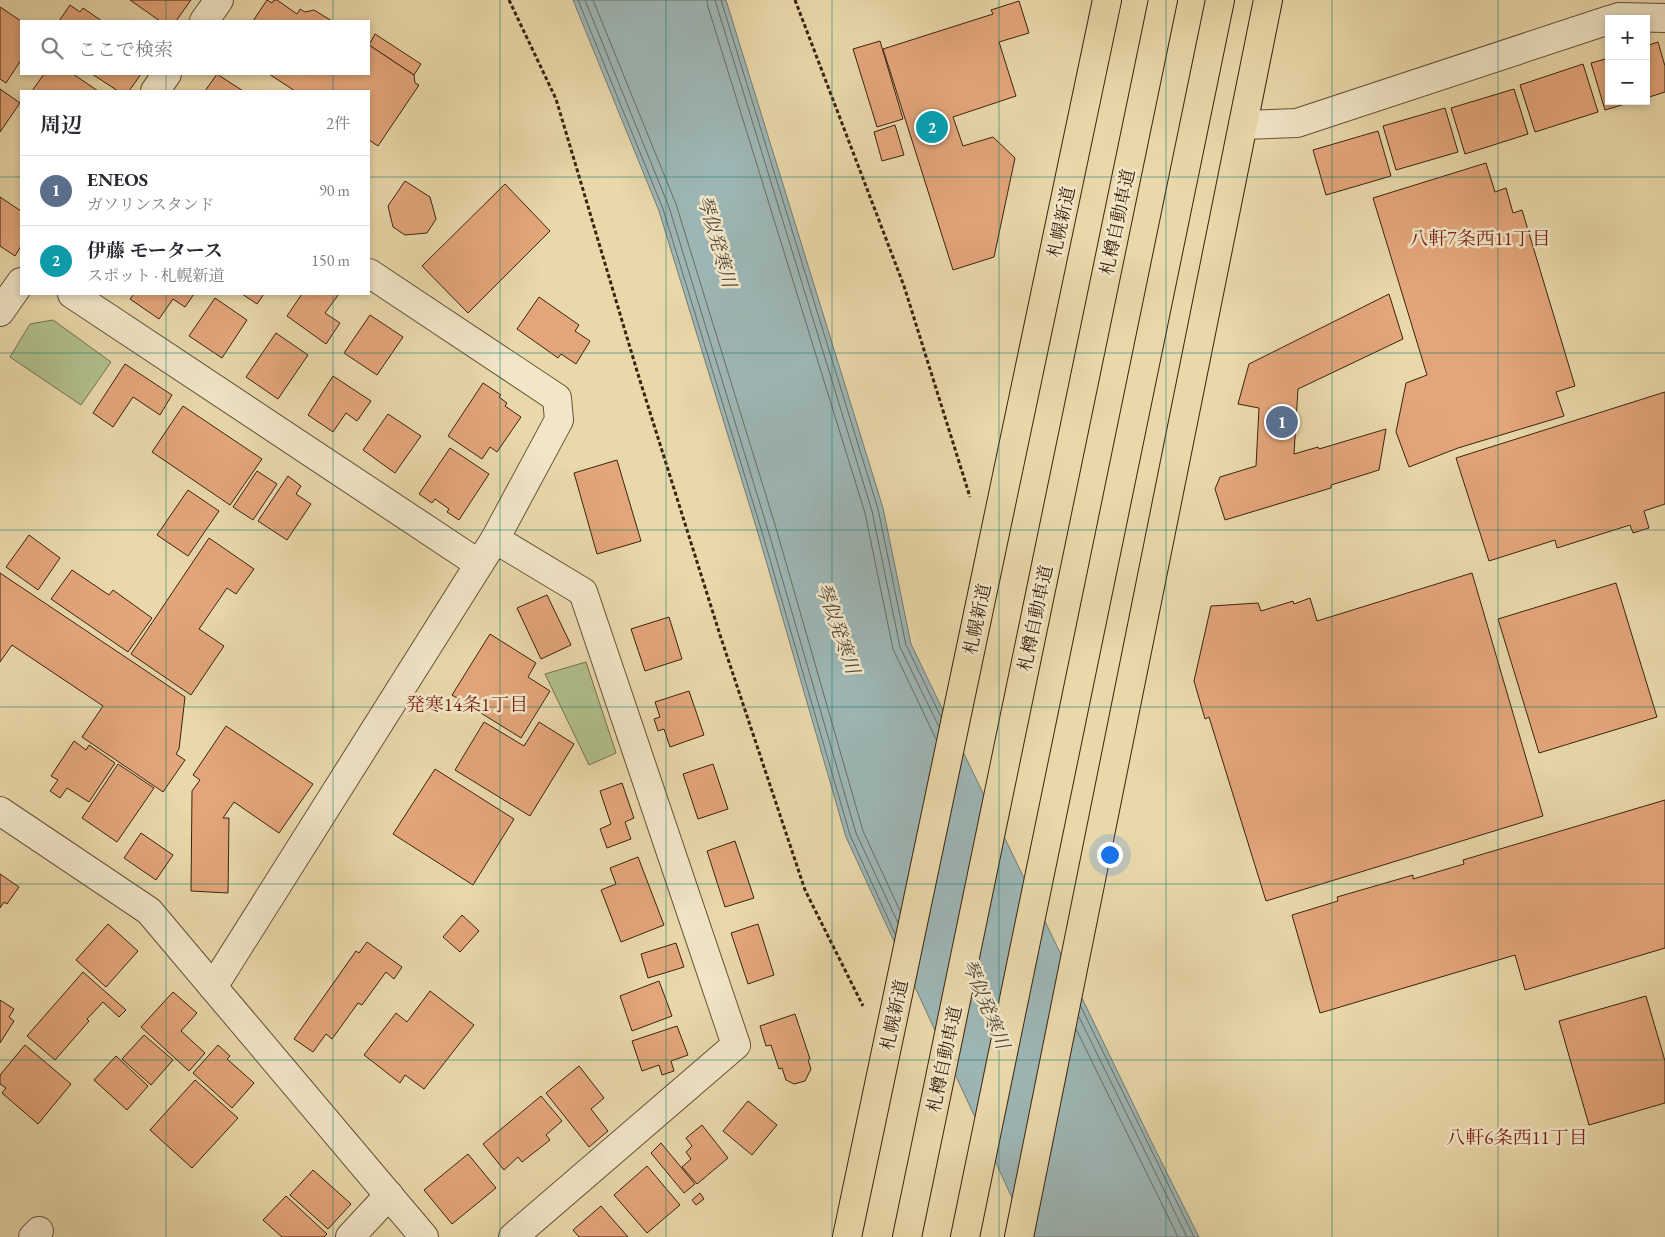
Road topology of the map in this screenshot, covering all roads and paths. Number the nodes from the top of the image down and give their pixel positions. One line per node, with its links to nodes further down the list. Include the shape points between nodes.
1 (219, 0): 10 (street)
2 (508, 0): 24 (path, via 556,99 705,588 804,890)
3 (795, 0): 19 (path, via 904,286)
4 (1107, 0): 29 (highway, 札幌新道)
5 (1163, 0): 30 (highway, 札樽自動車道)
6 (1220, 0): 31 (highway)
7 (1268, 0): 14 (highway)
8 (1650, 18): 9 (street)
9 (1665, 18)
10 (205, 20)
11 (1605, 21): 14 (street, via 1297,123)
12 (166, 75): 13 (street)
13 (156, 90)
14 (1243, 125): 32 (highway)
15 (370, 274): 20 (street, via 557,398 559,420)
16 (20, 283): 18 (street)
17 (74, 295): 21 (street)
18 (0, 312)
19 (971, 500)
20 (495, 539): 21 (street); 28 (street, via 583,592 736,1045)
21 (479, 564): 23 (street)
22 (0, 811): 23 (street, via 149,912)
23 (213, 987): 25 (street)
24 (866, 1011)
25 (389, 1195): 26 (street); 27 (street)
26 (350, 1237)
27 (424, 1237)
28 (513, 1237)
29 (847, 1237)
30 (907, 1237)
31 (965, 1237)
32 (1019, 1237)

